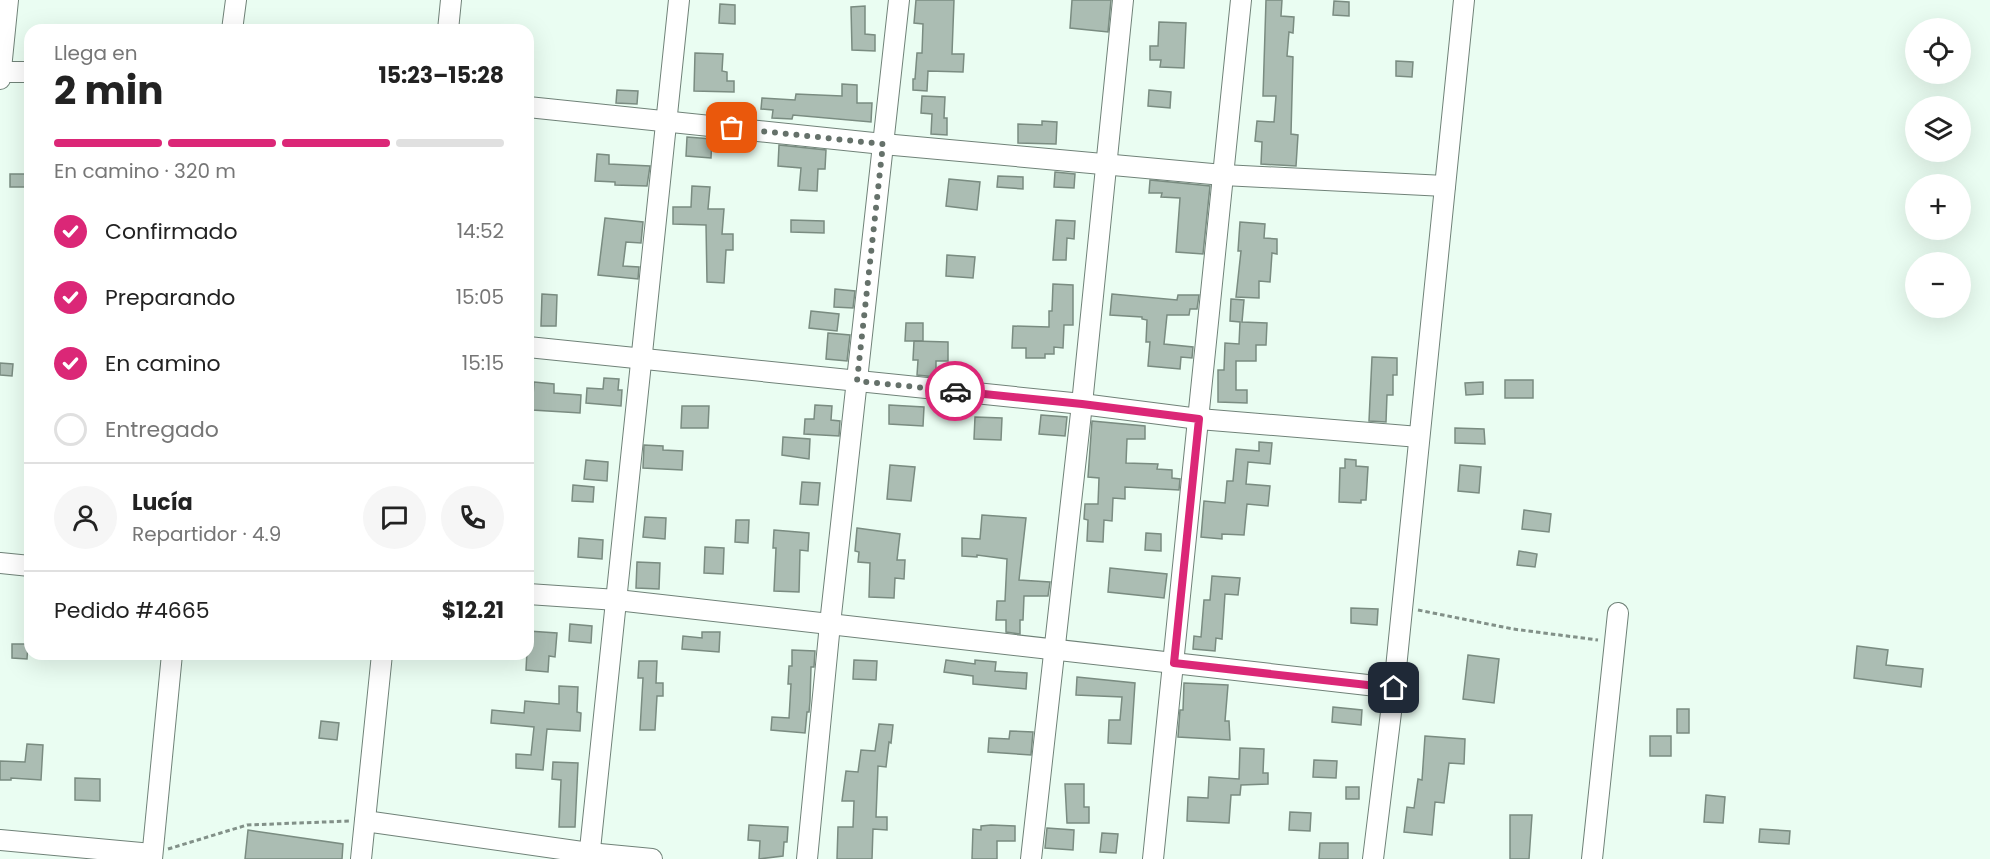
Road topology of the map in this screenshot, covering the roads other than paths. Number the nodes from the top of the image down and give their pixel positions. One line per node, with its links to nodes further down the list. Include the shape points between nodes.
1 (8, 0): 11 (street)
2 (236, 0): 9 (street)
3 (451, 0): 10 (street)
4 (680, 0): 15 (street)
5 (899, 0): 16 (street)
6 (1123, 0): 17 (street)
7 (1241, 0): 18 (street)
8 (1464, 0): 19 (street)
9 (233, 24)
10 (449, 24)
11 (0, 72): 12 (street); 13 (street)
12 (24, 72)
13 (0, 79)
14 (534, 108): 15 (street)
15 (667, 122): 16 (street); 21 (street)
16 (883, 144): 17 (street); 22 (street)
17 (1106, 163): 18 (street); 23 (street)
18 (1223, 175): 19 (street); 24 (street)
19 (1445, 186): 25 (street)
20 (534, 348): 21 (street)
21 (642, 360): 22 (street); 29 (street)
22 (857, 381): 23 (street); 31 (street)
23 (1082, 404): 24 (street); 32 (street)
24 (1199, 419): 25 (street); 35 (street)
25 (1419, 437): 36 (street)
26 (0, 563): 27 (street)
27 (24, 565)
28 (534, 594): 29 (street)
29 (617, 600): 31 (street); 39 (street)
30 (1618, 613): 47 (street)
31 (830, 624): 32 (street); 43 (street)
32 (1053, 650): 35 (street); 44 (street)
33 (171, 660): 40 (street)
34 (381, 660): 37 (street)
35 (1174, 663): 36 (street); 45 (street)
36 (1394, 688): 46 (street)
37 (365, 820): 39 (street); 41 (street)
38 (0, 840): 40 (street)
39 (589, 856): 42 (street)
40 (152, 857)
41 (361, 859)
42 (652, 859)
43 (807, 859)
44 (1031, 859)
45 (1153, 859)
46 (1373, 859)
47 (1592, 859)

